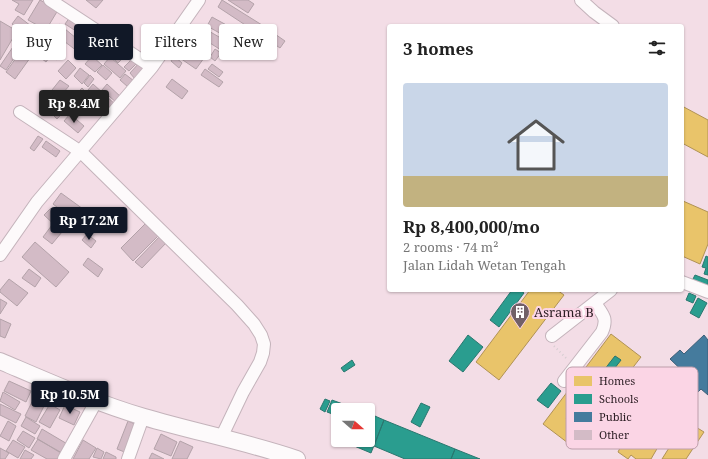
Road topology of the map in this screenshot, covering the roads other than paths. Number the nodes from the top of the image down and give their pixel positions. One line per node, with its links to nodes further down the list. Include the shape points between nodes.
1 (50, 0): 5 (street)
2 (199, 0): 5 (street)
3 (580, 0): 4 (street)
4 (610, 24)
5 (152, 67): 7 (street)
6 (20, 112): 7 (street)
7 (81, 152): 8 (street, via 37,202); 20 (street, via 237,305 261,336 264,344 260,362)
8 (0, 255)
9 (684, 283): 11 (street)
10 (608, 292): 12 (street)
11 (708, 292)
12 (595, 303): 13 (street); 15 (street, via 606,324)
13 (552, 336)
14 (0, 361): 18 (main road)
15 (574, 367)
16 (566, 377): 17 (street)
17 (564, 380)
18 (97, 400): 19 (main road); 22 (street)
19 (143, 417): 20 (main road); 23 (street)
20 (221, 438): 21 (main road)
21 (272, 455): 24 (main road)
22 (64, 459)
23 (128, 459)
24 (297, 459)

